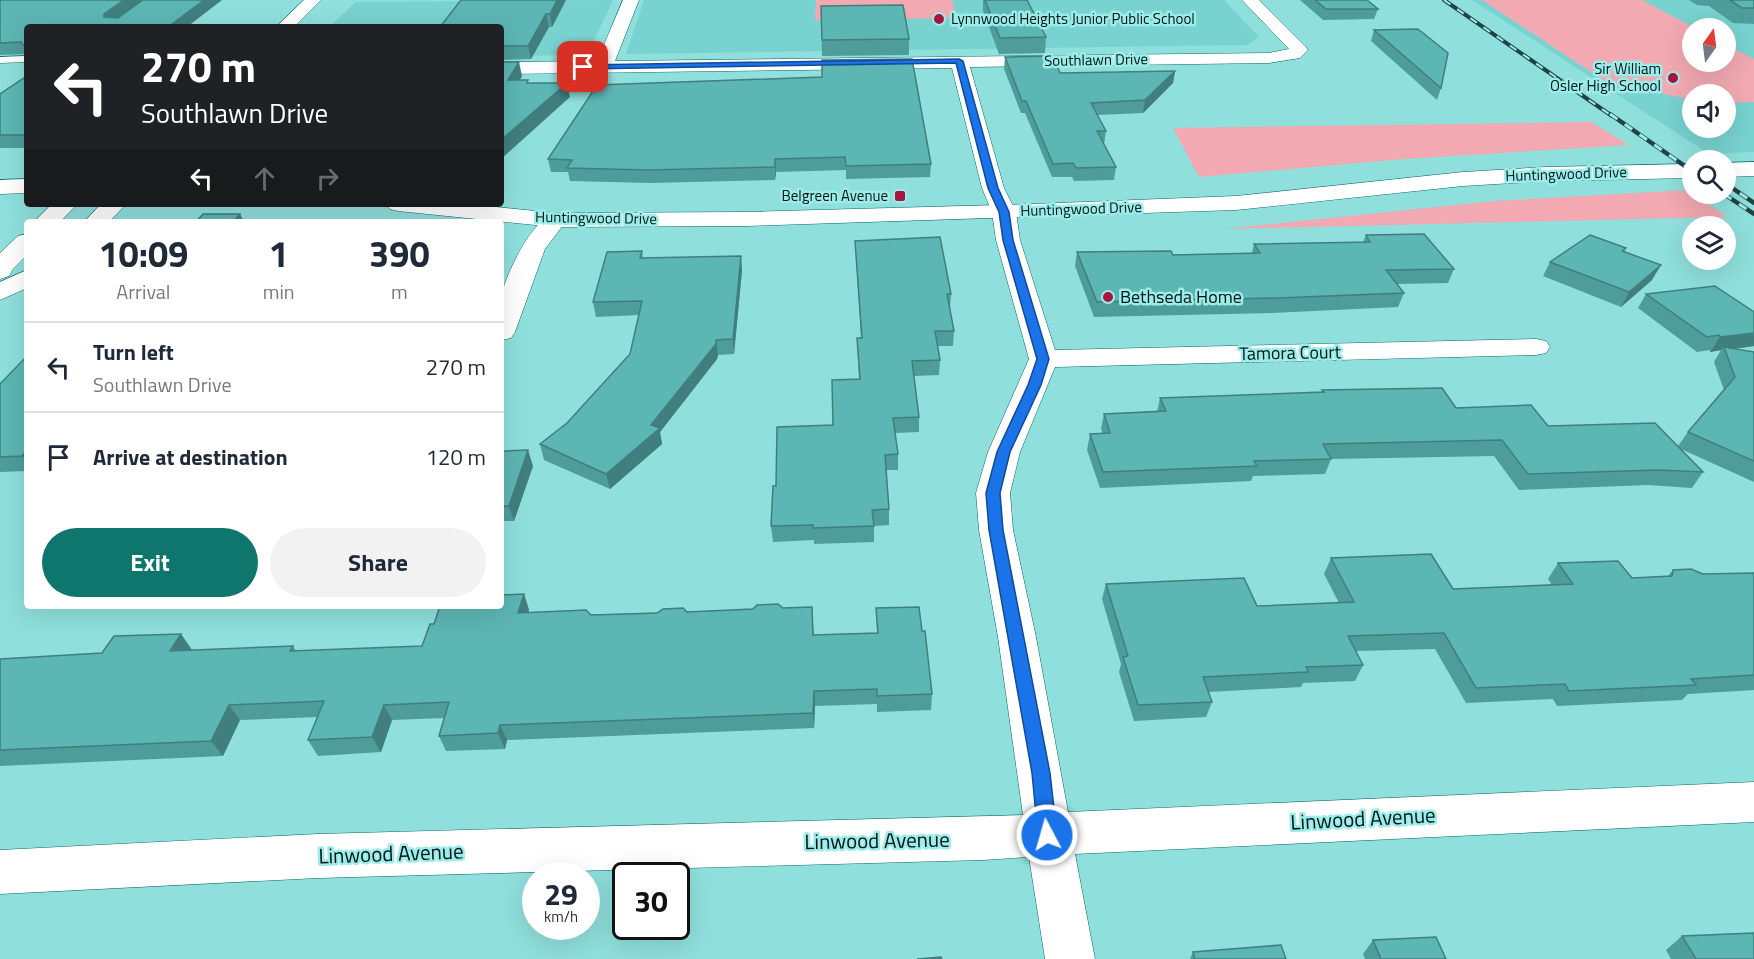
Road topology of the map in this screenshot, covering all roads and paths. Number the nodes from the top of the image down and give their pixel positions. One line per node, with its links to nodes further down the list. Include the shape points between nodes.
1 (313, 0): 4 (street)
2 (631, 0): 8 (street)
3 (1250, 0): 7 (street, Southlawn Drive, via 1299,50 1269,58)
4 (287, 24)
5 (24, 59): 6 (lane)
6 (0, 60)
7 (959, 61): 8 (street, Southlawn Drive); 18 (street, via 993,188)
8 (603, 67): 9 (street, Southlawn Drive)
9 (504, 68)
10 (1736, 170): 11 (street)
11 (1754, 170)
12 (1682, 171): 18 (street, Huntingwood Drive, via 1546,174 1236,202)
13 (24, 186): 14 (street)
14 (0, 187)
15 (62, 207): 19 (street)
16 (111, 207): 20 (street)
17 (427, 207): 21 (street, Huntingwood Drive)
18 (1004, 212): 21 (street, Huntingwood Drive); 28 (street, via 1008,240)
19 (49, 219)
20 (99, 219)
21 (555, 220): 26 (street, via 533,248)
22 (24, 244): 23 (street, via 0,267)
23 (0, 272)
24 (24, 280): 25 (street)
25 (0, 292)
26 (504, 324)
27 (1536, 347): 28 (street, Tamora Court)
28 (1043, 359): 30 (street, via 1004,452 993,493 996,530 1041,773)
29 (1754, 802): 30 (street, Linwood Avenue)
30 (1047, 835): 31 (street, Linwood Avenue, via 318,856); 32 (street)
31 (0, 872)
32 (1070, 959)

